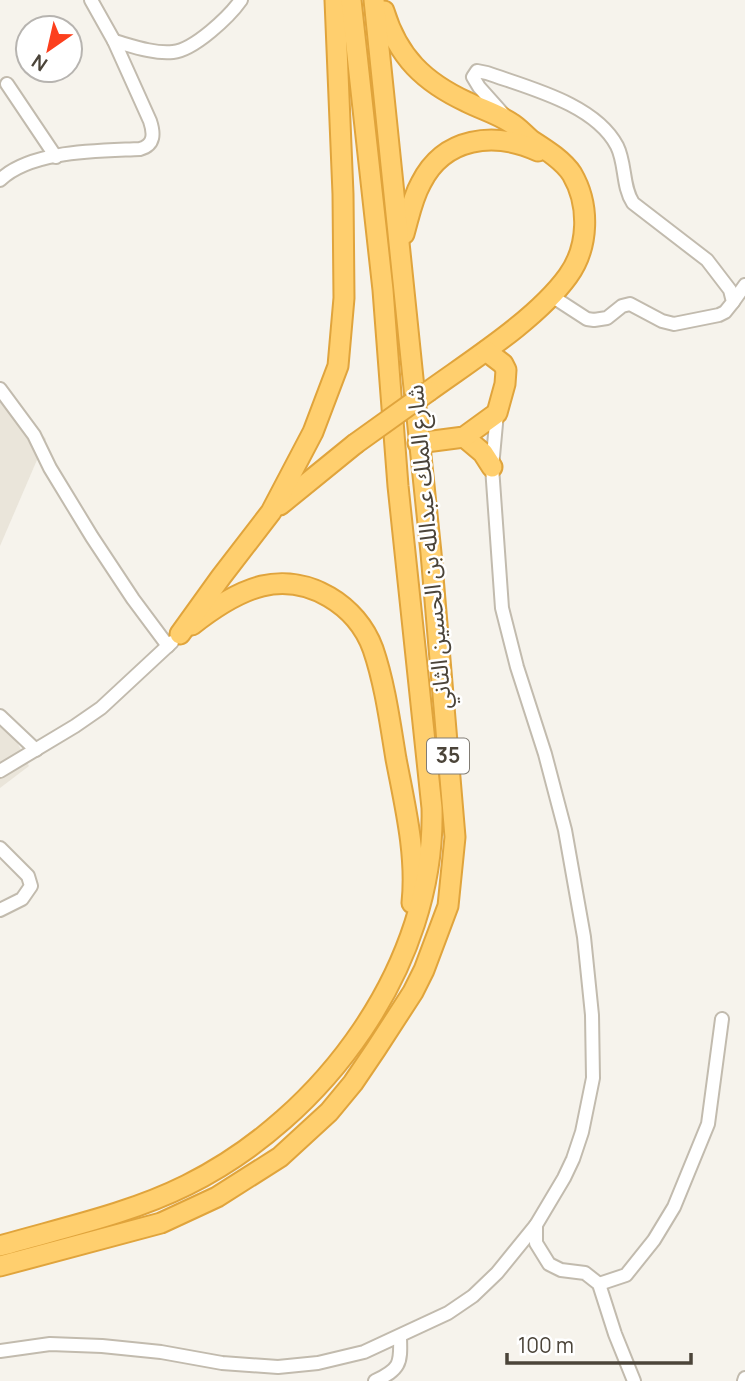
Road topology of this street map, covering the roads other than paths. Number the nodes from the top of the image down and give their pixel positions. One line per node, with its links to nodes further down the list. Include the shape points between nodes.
1 (91, 0): 7 (street)
2 (241, 0): 7 (street, via 182,50 158,51)
3 (335, 0): 22 (highway, via 342,334 338,366)
4 (351, 0): 32 (highway, شارع الملك عبدالله بن الحسين الثاني / 35, via 432,808 426,889)
5 (374, 0): 13 (highway, شارع الملك عبدالله بن الحسين الثاني / 35)
6 (381, 0): 9 (highway, via 392,36 415,68 456,97)
7 (114, 41): 10 (street, via 150,121 152,140 140,149)
8 (7, 84): 10 (street)
9 (511, 123): 11 (highway); 16 (street, via 479,87 475,73 487,73 556,98 606,130 618,149 633,203 707,260 730,290)
10 (56, 157): 12 (street, via 22,166)
11 (564, 165): 13 (highway, via 504,140 456,148 436,161 421,182); 15 (highway, via 579,192 585,236 568,276)
12 (0, 180)
13 (400, 246): 21 (highway, شارع الملك عبدالله بن الحسين الثاني / 35)
14 (745, 285): 16 (street)
15 (550, 295): 16 (street, via 587,318 604,319 630,304 674,324 719,315); 17 (highway)
16 (733, 302)
17 (486, 351): 19 (highway, via 506,370); 24 (highway, bridge)
18 (0, 390): 26 (street, via 34,435 133,599)
19 (497, 413): 20 (highway); 23 (street)
20 (464, 437): 21 (highway); 23 (highway)
21 (418, 443): 36 (highway, شارع الملك عبدالله بن الحسين الثاني / 35, via 455,837 448,906 413,992 353,1083 329,1112 279,1157 217,1197 161,1223)
22 (303, 456): 24 (highway, via 306,466); 25 (highway)
23 (492, 467): 34 (street, via 502,608 565,830 592,1015 593,1078 582,1132 564,1178)
24 (320, 473): 25 (highway)
25 (271, 512): 26 (highway)
26 (174, 640): 28 (street, via 101,708); 32 (highway, via 244,593 276,584 326,593 364,630 387,703 409,833 414,883)
27 (0, 716): 28 (street)
28 (36, 750): 29 (street)
29 (0, 771)
30 (0, 848): 31 (street, via 29,876 31,886 22,900)
31 (0, 910)
32 (408, 944): 35 (highway, شارع الملك عبدالله بن الحسين الثاني / 35, via 369,1017 330,1072 313,1093 241,1153 194,1182 145,1204)
33 (722, 1019): 37 (street, via 708,1124 674,1207 626,1275)
34 (536, 1225): 37 (street, via 536,1243 550,1265 585,1273); 38 (street, via 473,1296)
35 (0, 1246)
36 (0, 1266)
37 (599, 1284): 41 (street)
38 (400, 1338): 39 (street, via 353,1355 278,1367 102,1346 50,1344); 40 (street, via 396,1368)
39 (0, 1351)
40 (375, 1381)
41 (634, 1381)

